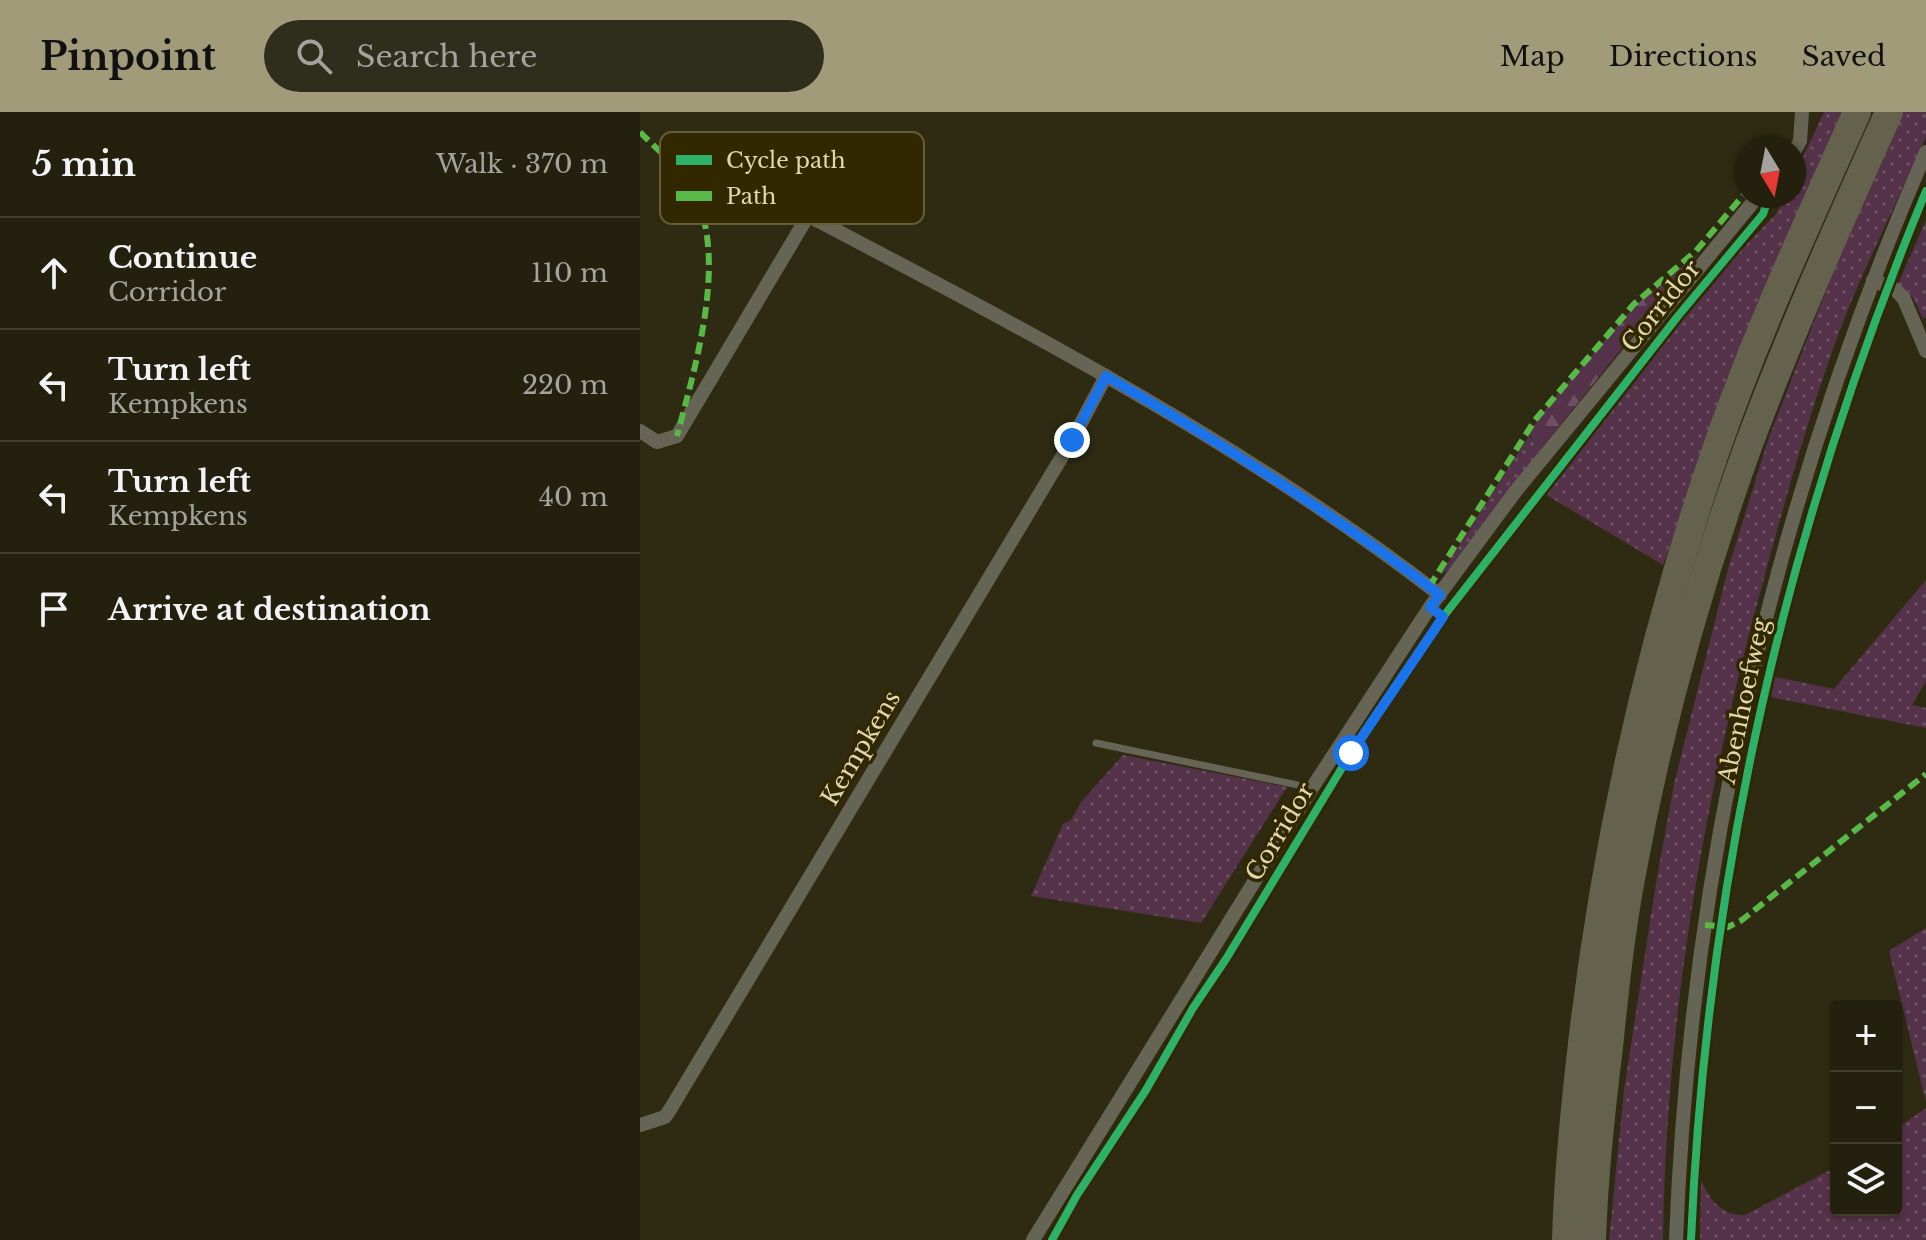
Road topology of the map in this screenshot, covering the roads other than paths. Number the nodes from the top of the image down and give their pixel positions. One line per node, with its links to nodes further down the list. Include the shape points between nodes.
1 (1857, 112): 17 (highway, via 1737,393 1689,535 1635,729 1592,961)
2 (1889, 112): 19 (highway, via 1815,277 1750,442 1662,736 1619,954)
3 (1926, 152): 7 (street, Abenhoefweg)
4 (1748, 208): 12 (street, Corridor, via 1515,492)
5 (804, 224): 11 (street, via 677,436 657,442)
6 (824, 224): 10 (street)
7 (1873, 280): 8 (street, via 1901,295); 20 (street, Abenhoefweg, via 1797,505 1740,727 1700,954)
8 (1922, 330): 9 (street)
9 (1926, 351)
10 (1106, 376): 12 (street, via 1329,514); 16 (street, Kempkens, via 671,1108 665,1117)
11 (640, 431)
12 (1435, 601): 13 (lane); 15 (street, Corridor)
13 (1443, 617)
14 (1096, 743): 15 (lane)
15 (1312, 788): 18 (street, Corridor)
16 (640, 1125)
17 (1564, 1232)
18 (1033, 1240)
19 (1592, 1240)
20 (1676, 1240)

